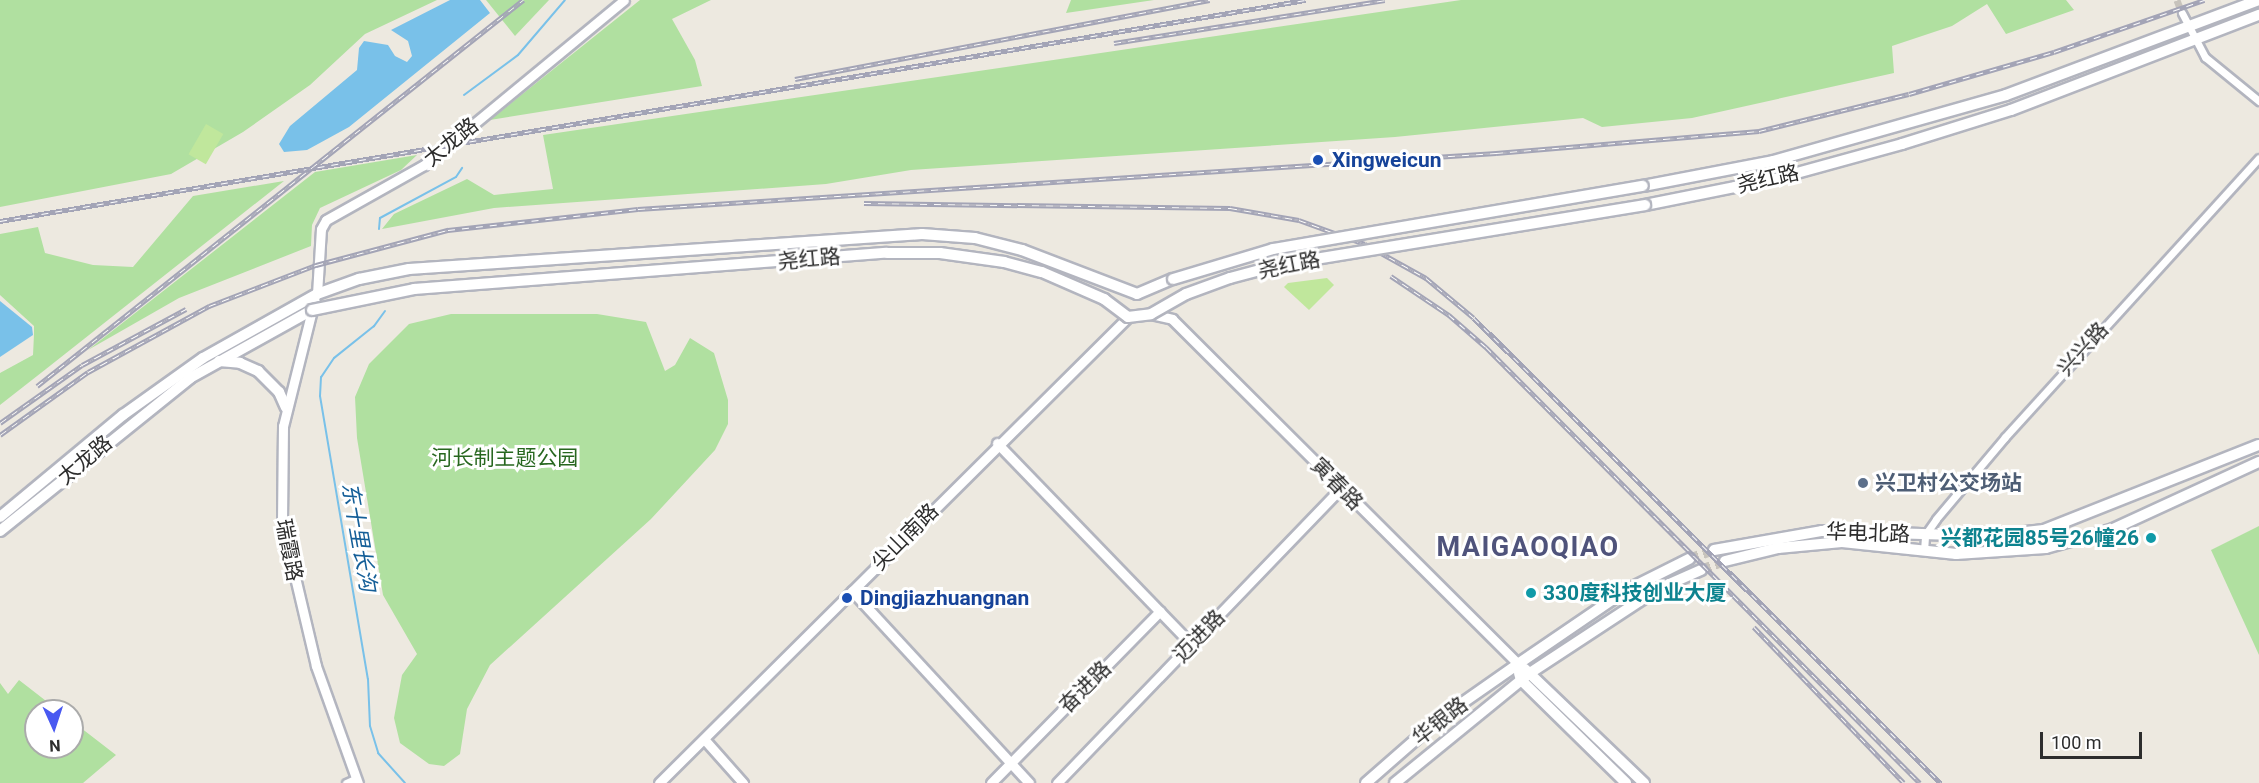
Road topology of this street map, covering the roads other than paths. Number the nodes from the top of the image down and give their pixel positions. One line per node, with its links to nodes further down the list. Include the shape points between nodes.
1 (624, 0): 9 (street, 太龙路, via 424,165 326,220 321,229)
2 (2259, 0): 5 (main road, 尧红路)
3 (2182, 13): 5 (street)
4 (2259, 15): 6 (main road, 尧红路)
5 (2188, 27): 6 (street); 9 (main road, 尧红路, bridge, via 2006,95 1773,162 1273,249 1137,294 1022,250 975,238 922,234 409,270 359,279)
6 (2194, 41): 7 (street, via 2205,57); 11 (main road, 尧红路, bridge, via 2011,110 1775,179 1645,205 1279,266 1197,290)
7 (2259, 101)
8 (2259, 158): 21 (street, 兴兴路, via 2012,429)
9 (317, 294): 10 (main road, 太龙路); 19 (main road, 太龙路, via 164,385)
10 (312, 310): 12 (main road, 尧红路, bridge, via 414,289 919,253 1004,262 1042,273 1104,299); 13 (main road, 太龙路); 14 (street, 瑞霞路)
11 (1151, 314): 12 (main road, 尧红路, bridge); 18 (street, 寅春路, via 1172,319)
12 (1128, 317): 15 (street, 尖山南路)
13 (219, 361): 14 (main road, via 258,371 279,392); 20 (main road, 太龙路, via 137,417)
14 (286, 408): 34 (street, 瑞霞路, via 279,488 285,540 319,677)
15 (997, 443): 27 (street, 尖山南路); 28 (street)
16 (2259, 445): 21 (main road, 华电北路, via 2062,526 1989,536)
17 (2259, 462): 23 (main road, 华电北路, via 2113,529 2080,540 2019,553)
18 (1341, 489): 29 (street, 迈进路); 30 (street, 寅春路)
19 (0, 517)
20 (0, 531)
21 (1925, 535): 22 (main road, 华电北路, via 1822,531); 23 (street)
22 (1714, 550)
23 (1924, 551): 25 (main road, 华电北路, via 1842,542 1778,548)
24 (1689, 559): 30 (main road, via 1625,591)
25 (1725, 561)
26 (1701, 570): 31 (main road, via 1643,598)
27 (852, 591): 32 (street, 尖山南路); 33 (street)
28 (1160, 611): 29 (street); 33 (street, 奋进路)
29 (1191, 644): 40 (street, 迈进路)
30 (1518, 664): 31 (main road); 41 (main road, 华银路, via 1438,720)
31 (1525, 676): 42 (main road, 华银路); 43 (main road); 44 (main road)
32 (704, 739): 36 (street, 尖山南路); 37 (street)
33 (1010, 763): 38 (street, 奋进路); 39 (street)
34 (357, 781): 35 (street)
35 (346, 783)
36 (659, 783)
37 (743, 783)
38 (991, 783)
39 (1029, 783)
40 (1057, 783)
41 (1366, 783)
42 (1395, 783)
43 (1626, 783)
44 (1644, 783)

